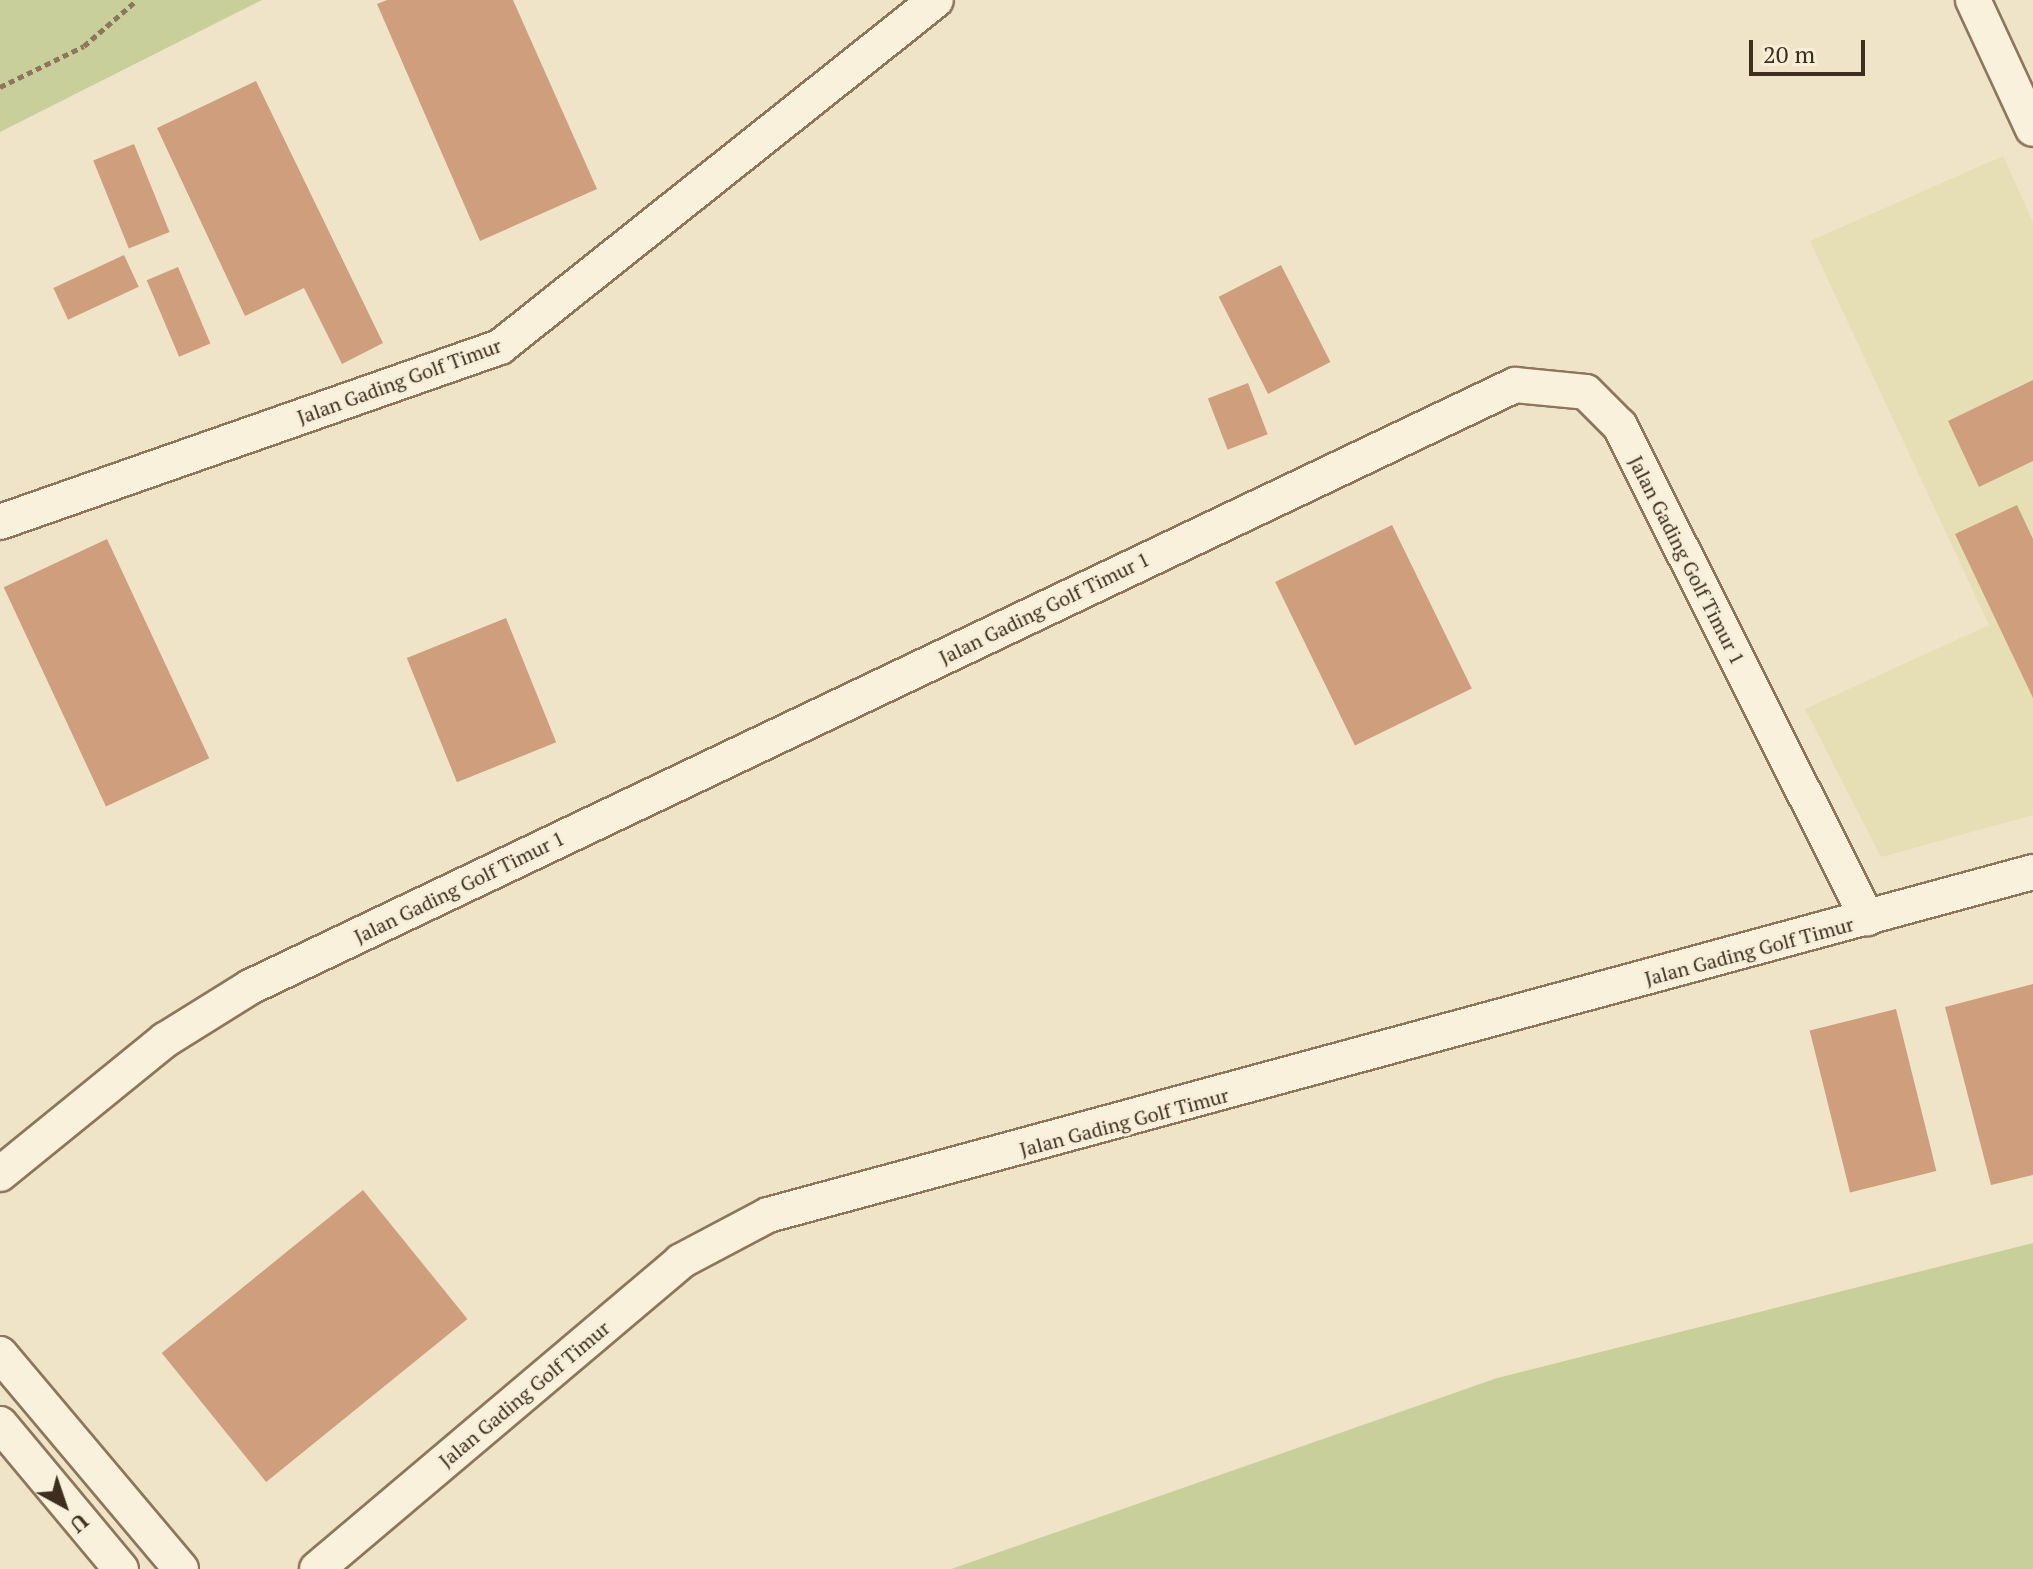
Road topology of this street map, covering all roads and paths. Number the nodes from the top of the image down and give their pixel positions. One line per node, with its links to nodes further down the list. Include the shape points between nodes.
1 (137, 0): 4 (path, via 84,46)
2 (936, 0): 6 (street, Jalan Gading Golf Timur, via 500,347)
3 (1973, 0): 5 (street)
4 (0, 87)
5 (2033, 129)
6 (0, 522)
7 (2033, 872): 8 (street, Jalan Gading Golf Timur)
8 (1867, 918): 9 (street, Jalan Gading Golf Timur 1, via 1620,426 1586,392 1515,385 250,987 165,1040); 14 (street, Jalan Gading Golf Timur, via 768,1215 681,1261)
9 (0, 1174)
10 (0, 1354): 13 (street)
11 (0, 1424): 12 (street)
12 (121, 1569)
13 (181, 1569)
14 (317, 1569)

